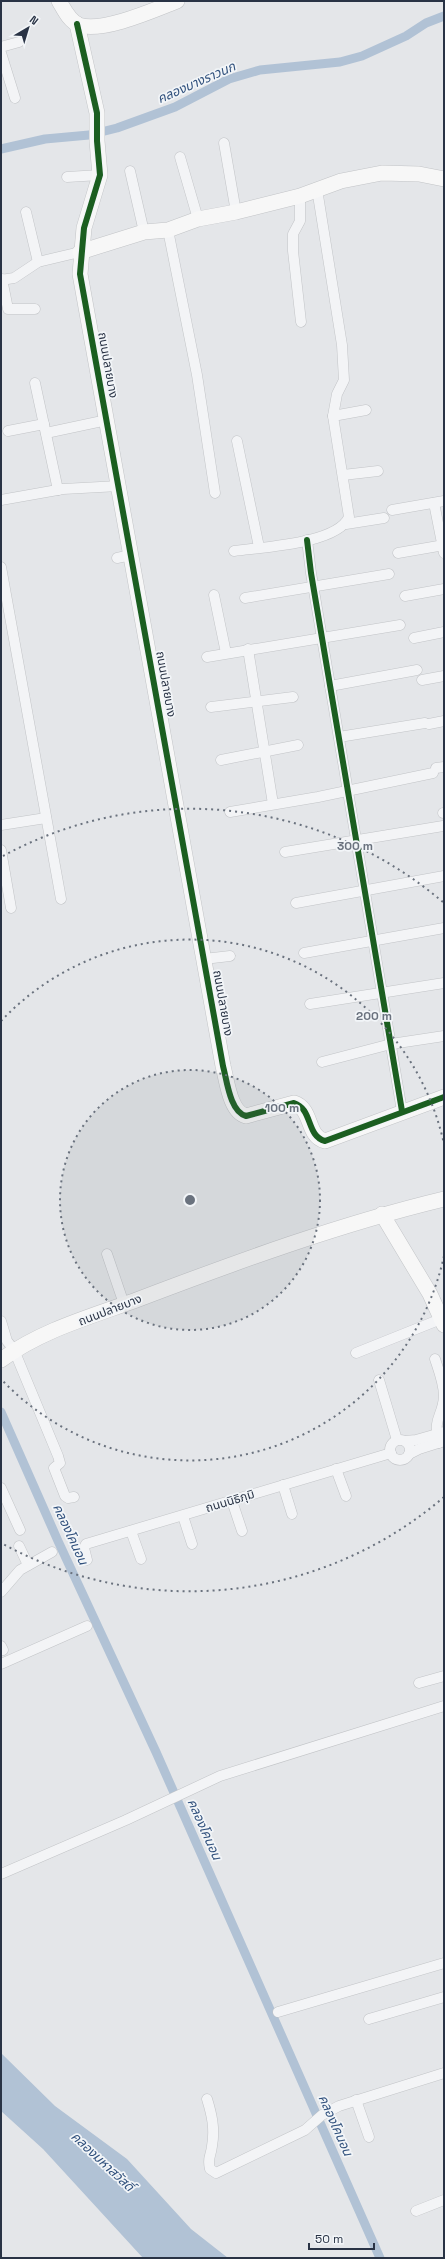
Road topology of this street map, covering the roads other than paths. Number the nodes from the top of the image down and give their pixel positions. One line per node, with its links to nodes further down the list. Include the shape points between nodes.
1 (59, 1): 3 (street)
2 (174, 2): 3 (street, via 108,25)
3 (77, 24): 11 (street, ถนนปลายบาง, via 97,113)
4 (19, 42): 5 (street)
5 (1, 47)
6 (1, 53): 7 (street)
7 (16, 98)
8 (224, 143): 17 (street)
9 (180, 157): 18 (street)
10 (130, 170): 20 (street)
11 (100, 175): 12 (street); 21 (street, ถนนปลายบาง, via 84,228)
12 (67, 178)
13 (444, 179): 14 (street, via 419,174 382,173 341,180)
14 (317, 189): 15 (street); 28 (street, via 342,345 344,380 337,394)
15 (300, 196): 17 (street); 25 (street, via 300,221 293,234 293,251)
16 (26, 212): 22 (street)
17 (236, 212): 18 (street)
18 (198, 219): 19 (street)
19 (168, 230): 20 (street); 37 (street, via 197,375)
20 (144, 232): 21 (street)
21 (80, 252): 22 (street); 29 (street, ถนนปลายบาง, via 80,274)
22 (38, 262): 23 (street, via 14,278)
23 (1, 280): 24 (street, via 8,309)
24 (35, 309)
25 (301, 322)
26 (35, 383): 30 (street)
27 (366, 410): 28 (street)
28 (333, 416): 34 (street)
29 (107, 420): 30 (street); 35 (street, ถนนปลายบาง)
30 (45, 428): 31 (street); 36 (street)
31 (8, 430)
32 (236, 441): 44 (street)
33 (378, 471): 34 (street)
34 (343, 475): 42 (street, via 349,517)
35 (119, 486): 36 (street); 93 (street, ถนนปลายบาง, via 124,557)
36 (58, 490): 38 (street)
37 (215, 493)
38 (1, 500)
39 (439, 502): 40 (street); 45 (street)
40 (392, 510)
41 (384, 518): 42 (street)
42 (346, 524): 43 (street, via 317,539)
43 (307, 540): 44 (street); 50 (street)
44 (259, 548): 46 (street)
45 (444, 548): 47 (street)
46 (234, 551)
47 (398, 554)
48 (1, 566): 78 (street)
49 (389, 574): 50 (street)
50 (313, 585): 54 (street); 57 (street)
51 (444, 589): 53 (street)
52 (214, 595): 60 (street)
53 (405, 596)
54 (245, 598)
55 (400, 624): 57 (street)
56 (444, 632): 58 (street)
57 (322, 636): 59 (street); 65 (street)
58 (414, 638)
59 (248, 649): 60 (street); 67 (street)
60 (226, 653): 61 (street)
61 (207, 657)
62 (417, 670): 65 (street)
63 (444, 676): 64 (street)
64 (422, 680)
65 (330, 686): 70 (street)
66 (293, 697): 67 (street)
67 (256, 702): 68 (street); 72 (street)
68 (211, 708)
69 (444, 721): 70 (street)
70 (339, 737): 75 (street)
71 (298, 745): 72 (street)
72 (264, 752): 73 (street); 76 (street)
73 (221, 760)
74 (438, 769): 75 (street)
75 (348, 789): 76 (street); 81 (street)
76 (273, 804): 77 (street)
77 (230, 812)
78 (46, 818): 79 (street); 86 (street)
79 (1, 825)
80 (443, 826): 81 (street)
81 (356, 839): 83 (street); 85 (street)
82 (1, 850): 88 (street)
83 (285, 852)
84 (444, 876): 85 (street)
85 (365, 890): 87 (street); 90 (street)
86 (61, 899)
87 (296, 903)
88 (11, 908)
89 (444, 928): 90 (street)
90 (373, 940): 91 (street); 95 (street)
91 (304, 953)
92 (230, 956): 93 (street)
93 (204, 959): 101 (street, ถนนปลายบาง, via 223,1066 234,1102 241,1115 246,1116 294,1103 305,1109 318,1140 325,1141)
94 (444, 983): 95 (street)
95 (382, 993): 96 (street); 98 (street)
96 (310, 1004)
97 (444, 1036): 98 (street)
98 (391, 1044): 99 (street); 101 (street)
99 (322, 1062)
100 (444, 1097): 101 (street, ถนนปลายบาง)
101 (402, 1111)
102 (444, 1199): 103 (street, ถนนปลายบาง)
103 (382, 1214): 105 (street, ถนนปลายบาง, via 332,1229); 107 (street, via 422,1280)
104 (107, 1254): 105 (street)
105 (124, 1304): 108 (street, ถนนปลายบาง, via 37,1338)
106 (1, 1321): 108 (street, via 7,1341)
107 (443, 1322): 109 (street)
108 (14, 1350): 111 (street, ถนนปลายบาง); 121 (street, via 59,1459 54,1468 65,1496)
109 (356, 1353)
110 (435, 1359): 113 (street, via 444,1389 444,1398 436,1419)
111 (1, 1360)
112 (379, 1380): 114 (street)
113 (441, 1437): 114 (street); 116 (street)
114 (401, 1441): 115 (street, via 392,1445); 116 (street, via 410,1447)
115 (391, 1453): 116 (street, via 399,1459); 117 (street, ถนนนิธิภุมิ)
116 (409, 1454)
117 (336, 1469): 118 (street, ถนนนิธิภุมิ); 120 (street)
118 (282, 1485): 122 (street, ถนนนิธิภุมิ); 123 (street)
119 (1, 1488): 125 (street)
120 (346, 1496)
121 (74, 1497)
122 (232, 1501): 124 (street, ถนนนิธิภุมิ); 127 (street)
123 (292, 1514)
124 (183, 1516): 126 (street, ถนนนิธิภุมิ); 128 (street)
125 (20, 1530)
126 (131, 1531): 131 (street); 132 (street, ถนนนิธิภุมิ, via 86,1544 84,1548)
127 (242, 1531)
128 (192, 1544)
129 (18, 1546): 133 (street)
130 (52, 1552): 133 (street)
131 (141, 1559)
132 (87, 1560)
133 (28, 1564): 134 (street)
134 (1, 1592)
135 (87, 1626): 136 (street)
136 (1, 1664)
137 (444, 1676): 138 (street)
138 (419, 1683)
139 (444, 1706): 140 (street, via 220,1776)
140 (1, 1874)
141 (444, 1963): 143 (street)
142 (444, 1997): 144 (street)
143 (278, 2012)
144 (369, 2019)
145 (444, 2073): 147 (street)
146 (207, 2099): 147 (street, via 214,2120 212,2145 207,2159 212,2172 216,2173 270,2148 313,2125 322,2115)
147 (356, 2100): 148 (street)
148 (369, 2137)
149 (444, 2200): 150 (street)
150 (416, 2211)

